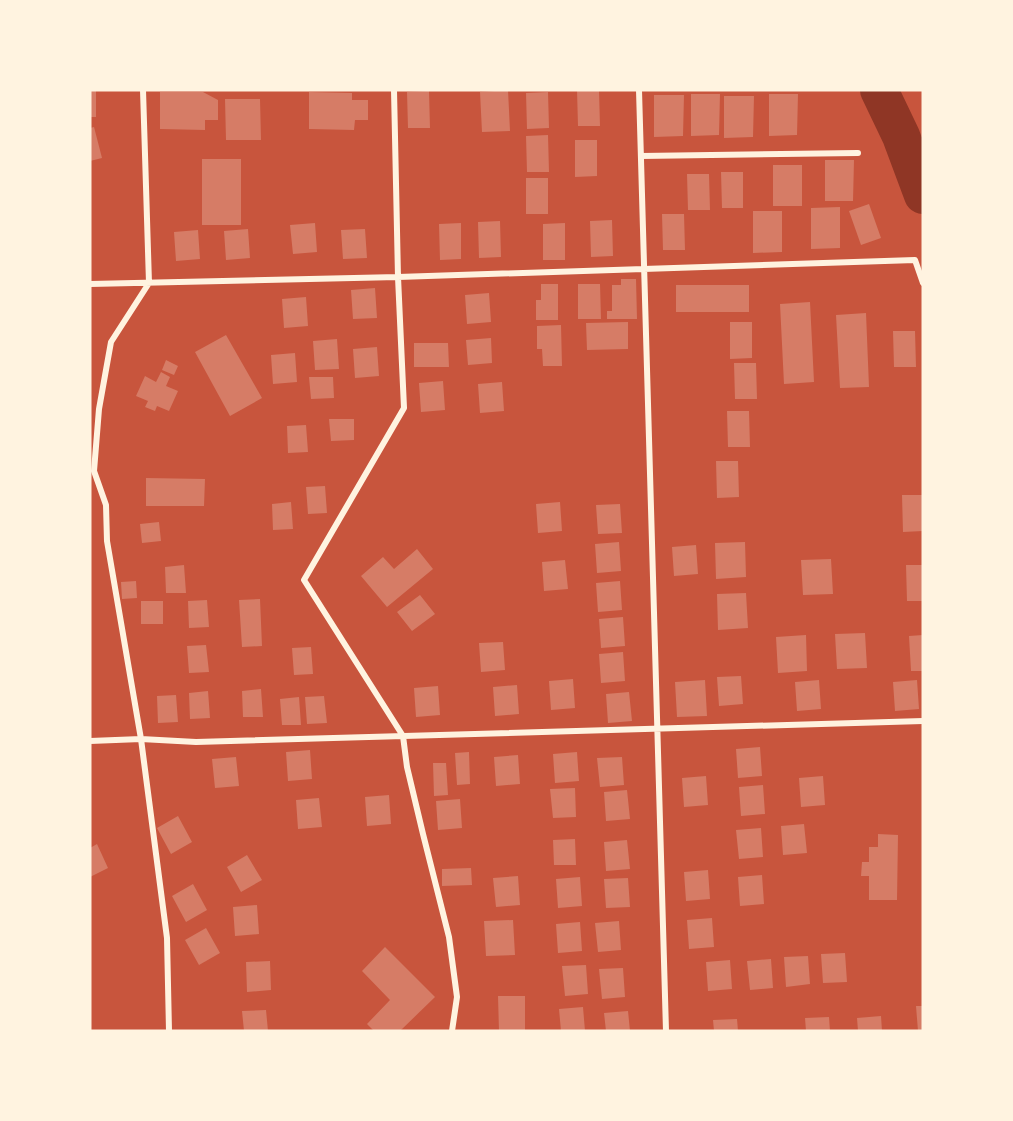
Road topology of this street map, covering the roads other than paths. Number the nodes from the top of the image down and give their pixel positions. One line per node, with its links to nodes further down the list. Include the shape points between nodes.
1 (143, 90): 8 (street)
2 (394, 90): 7 (street)
3 (639, 90): 5 (street)
4 (858, 153): 5 (street)
5 (642, 156): 6 (street)
6 (645, 270): 7 (street); 10 (street, via 915,260); 12 (street)
7 (399, 277): 8 (street); 13 (street, via 404,408 304,580)
8 (149, 283): 9 (street); 14 (street, via 111,342 99,409 94,471 106,505 107,541)
9 (90, 284)
10 (923, 284)
11 (923, 721): 12 (street)
12 (657, 729): 13 (street); 18 (street)
13 (403, 736): 14 (street); 17 (street, via 449,937 457,997)
14 (141, 740): 15 (street); 16 (street, via 168,938)
15 (90, 741)
16 (169, 1031)
17 (452, 1031)
18 (666, 1031)

